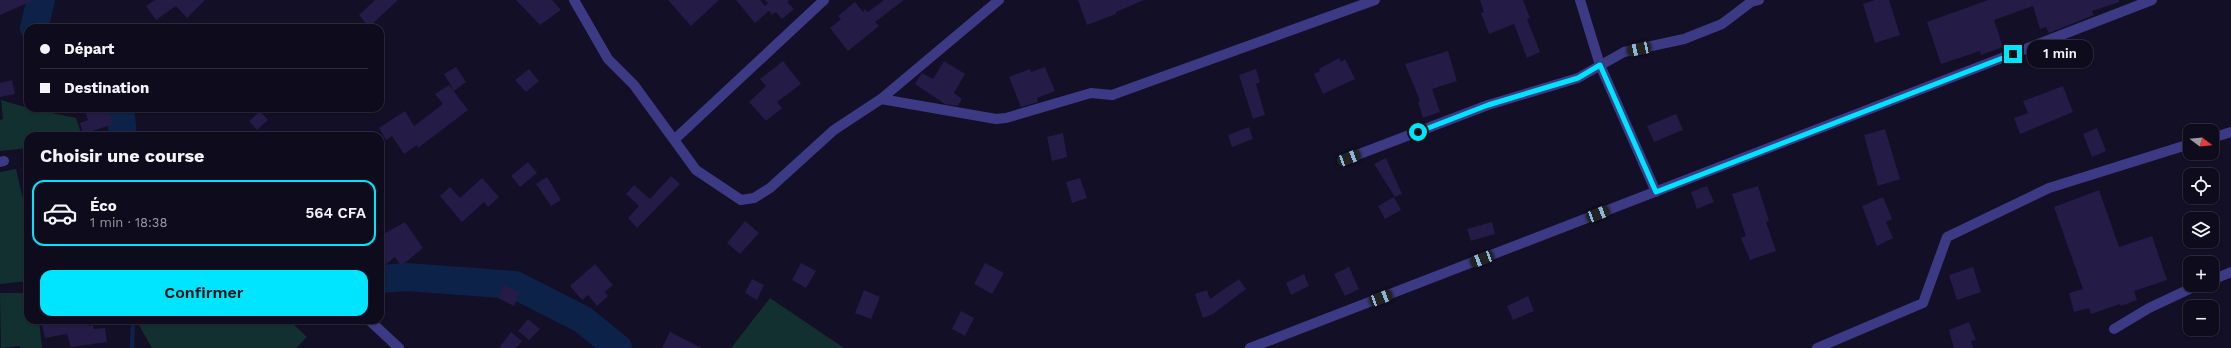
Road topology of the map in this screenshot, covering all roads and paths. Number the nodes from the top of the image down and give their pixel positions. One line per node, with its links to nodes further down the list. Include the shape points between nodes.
1 (574, 0): 12 (street, via 608,59 634,85)
2 (824, 0): 12 (street)
3 (1000, 0): 9 (street)
4 (1375, 0): 9 (street, via 1112,95 1091,92 1006,118 996,119)
5 (1580, 0): 8 (street)
6 (1759, 0): 8 (street, via 1751,2 1722,24 1684,39 1624,52)
7 (2152, 0): 15 (street)
8 (1600, 65): 14 (street, via 1578,78 1488,105); 15 (street)
9 (881, 99): 12 (street, via 834,130 770,188 754,198 741,200 715,184 696,170)
10 (2231, 132): 11 (street)
11 (2219, 136)
12 (674, 140)
13 (2183, 146): 23 (street, via 2049,188 1947,237 1923,303)
14 (1349, 158)
15 (1656, 192): 22 (street)
16 (2231, 272): 17 (street)
17 (2219, 277)
18 (2183, 292): 20 (street)
19 (373, 324): 21 (street)
20 (2114, 330)
21 (398, 348)
22 (1250, 348)
23 (1817, 348)

